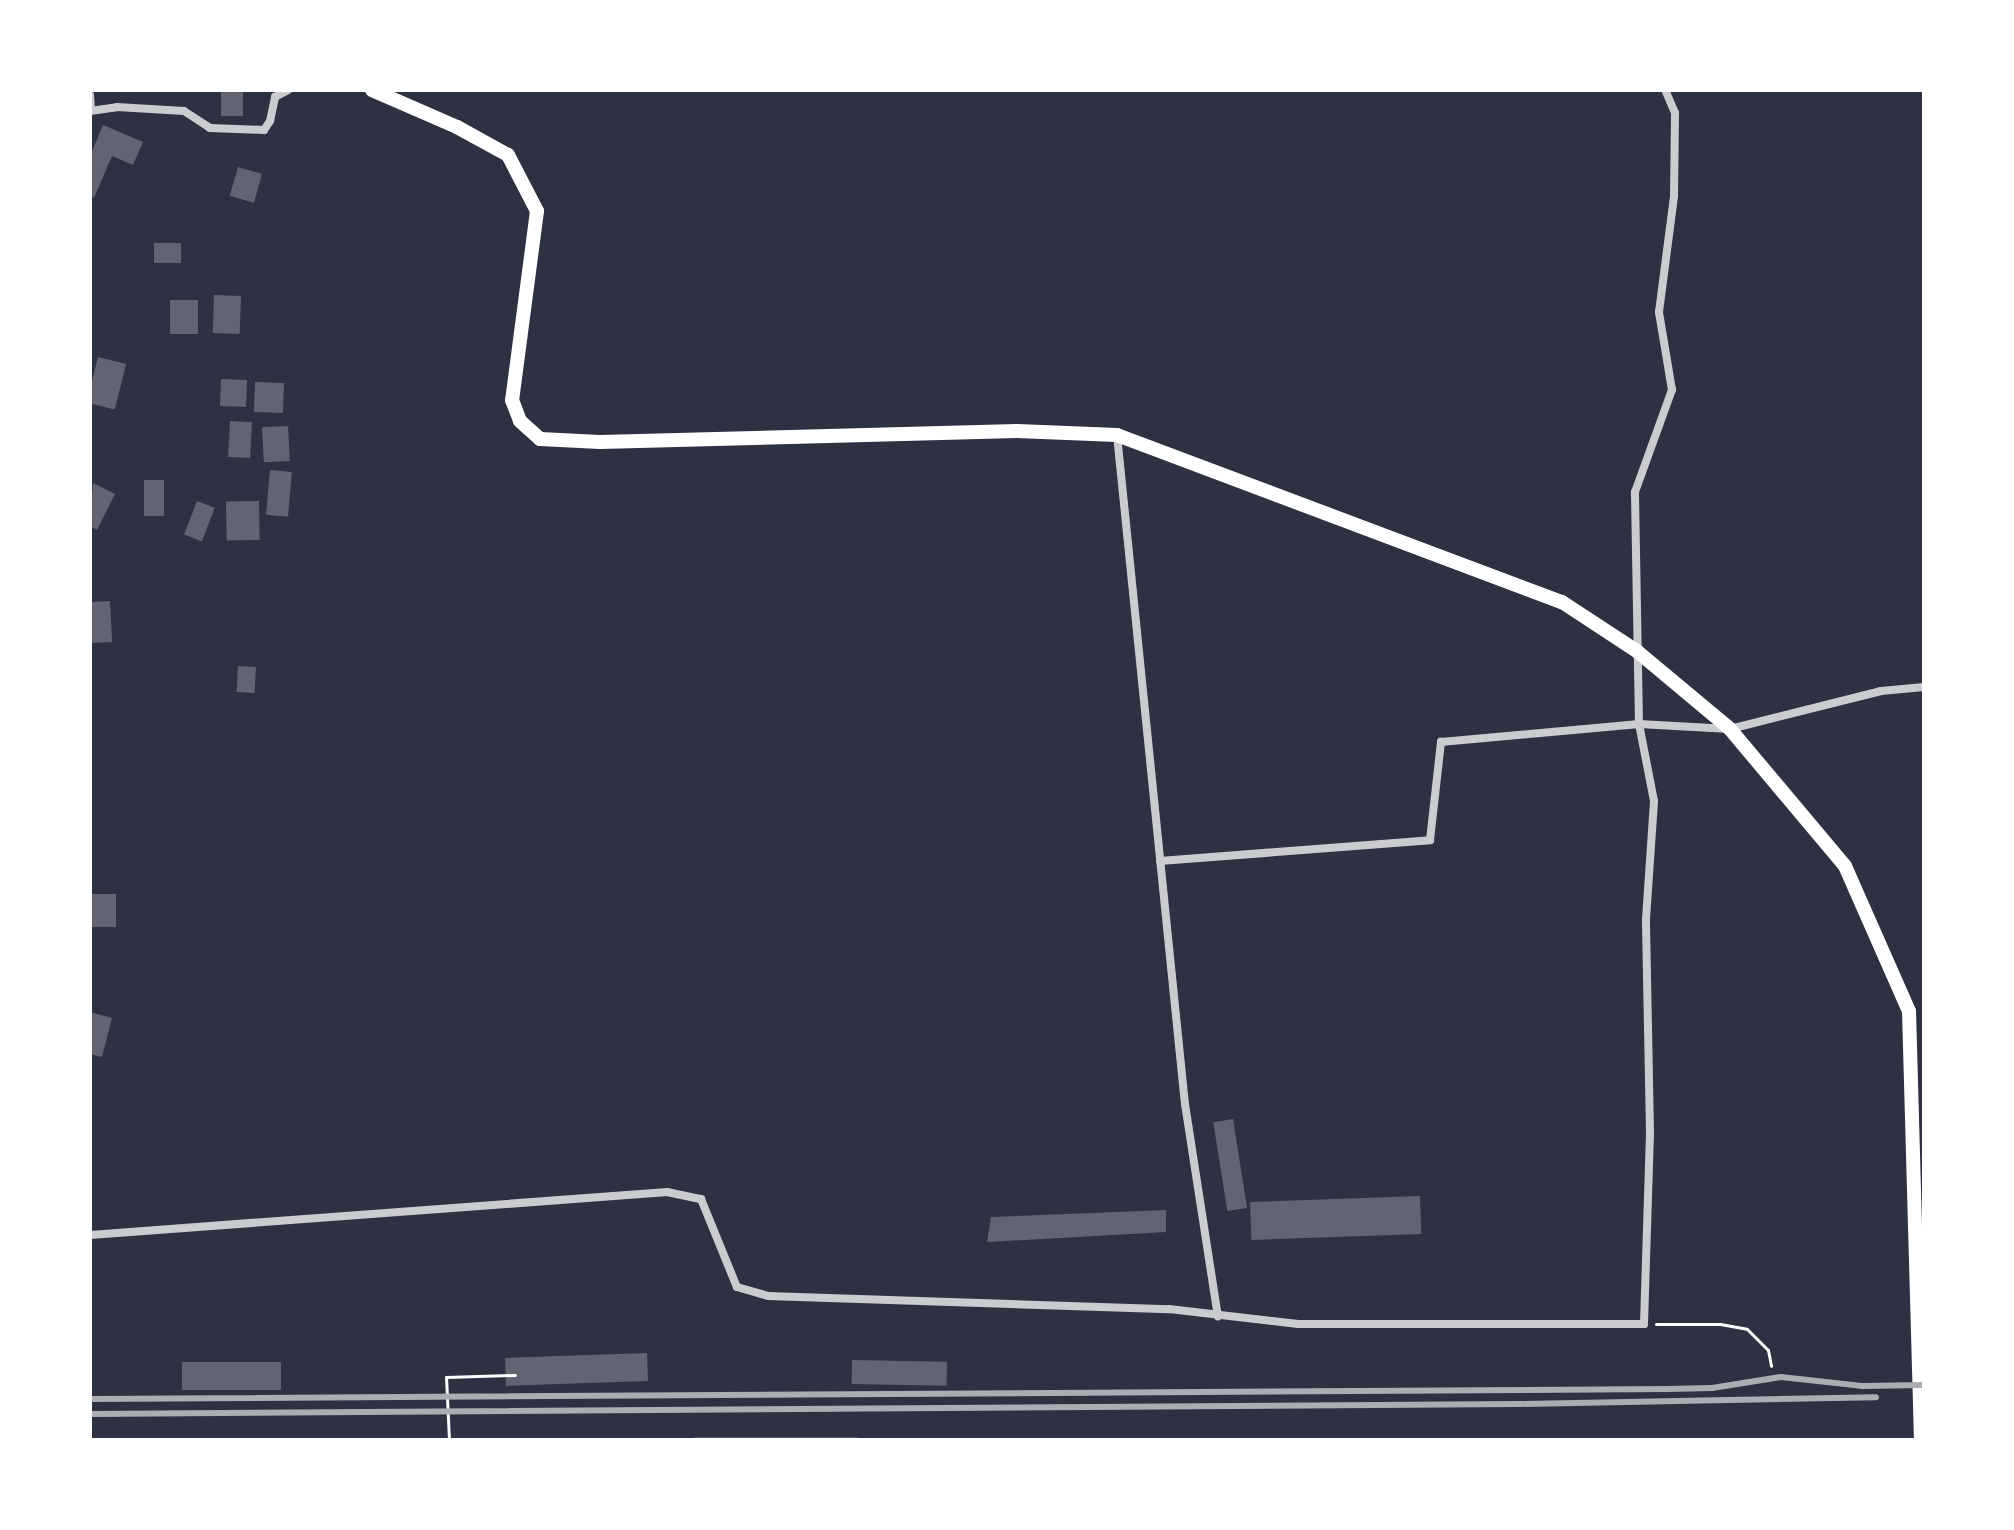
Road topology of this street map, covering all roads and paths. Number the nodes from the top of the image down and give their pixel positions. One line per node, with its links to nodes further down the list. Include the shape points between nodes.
1 (288, 90): 5 (street, via 275,97 264,130 210,128 184,111)
2 (372, 90): 6 (main road, via 508,155 537,211 512,400 520,421 540,439 600,442 1017,431)
3 (1665, 90): 7 (street, via 1675,113 1674,182 1659,312 1672,390 1635,492)
4 (90, 95): 5 (street)
5 (90, 110)
6 (1117, 435): 7 (main road, via 1562,602); 11 (street)
7 (1638, 652): 9 (street); 10 (main road)
8 (1924, 687): 10 (street, via 1881,691)
9 (1639, 724): 10 (street); 11 (street, via 1441,742 1430,840); 14 (street, via 1654,801 1646,919 1650,1132)
10 (1730, 729): 18 (main road, via 1845,866 1909,1011)
11 (1160, 861): 13 (street, via 1185,1104)
12 (90, 1235): 13 (street, via 667,1192 701,1199 737,1287 768,1296 1169,1309)
13 (1218, 1316): 14 (street, via 1298,1324)
14 (1644, 1324): 15 (path, via 1747,1329 1768,1350)
15 (1771, 1366)
16 (515, 1375): 17 (path, via 446,1377)
17 (449, 1440)
18 (1921, 1440)

